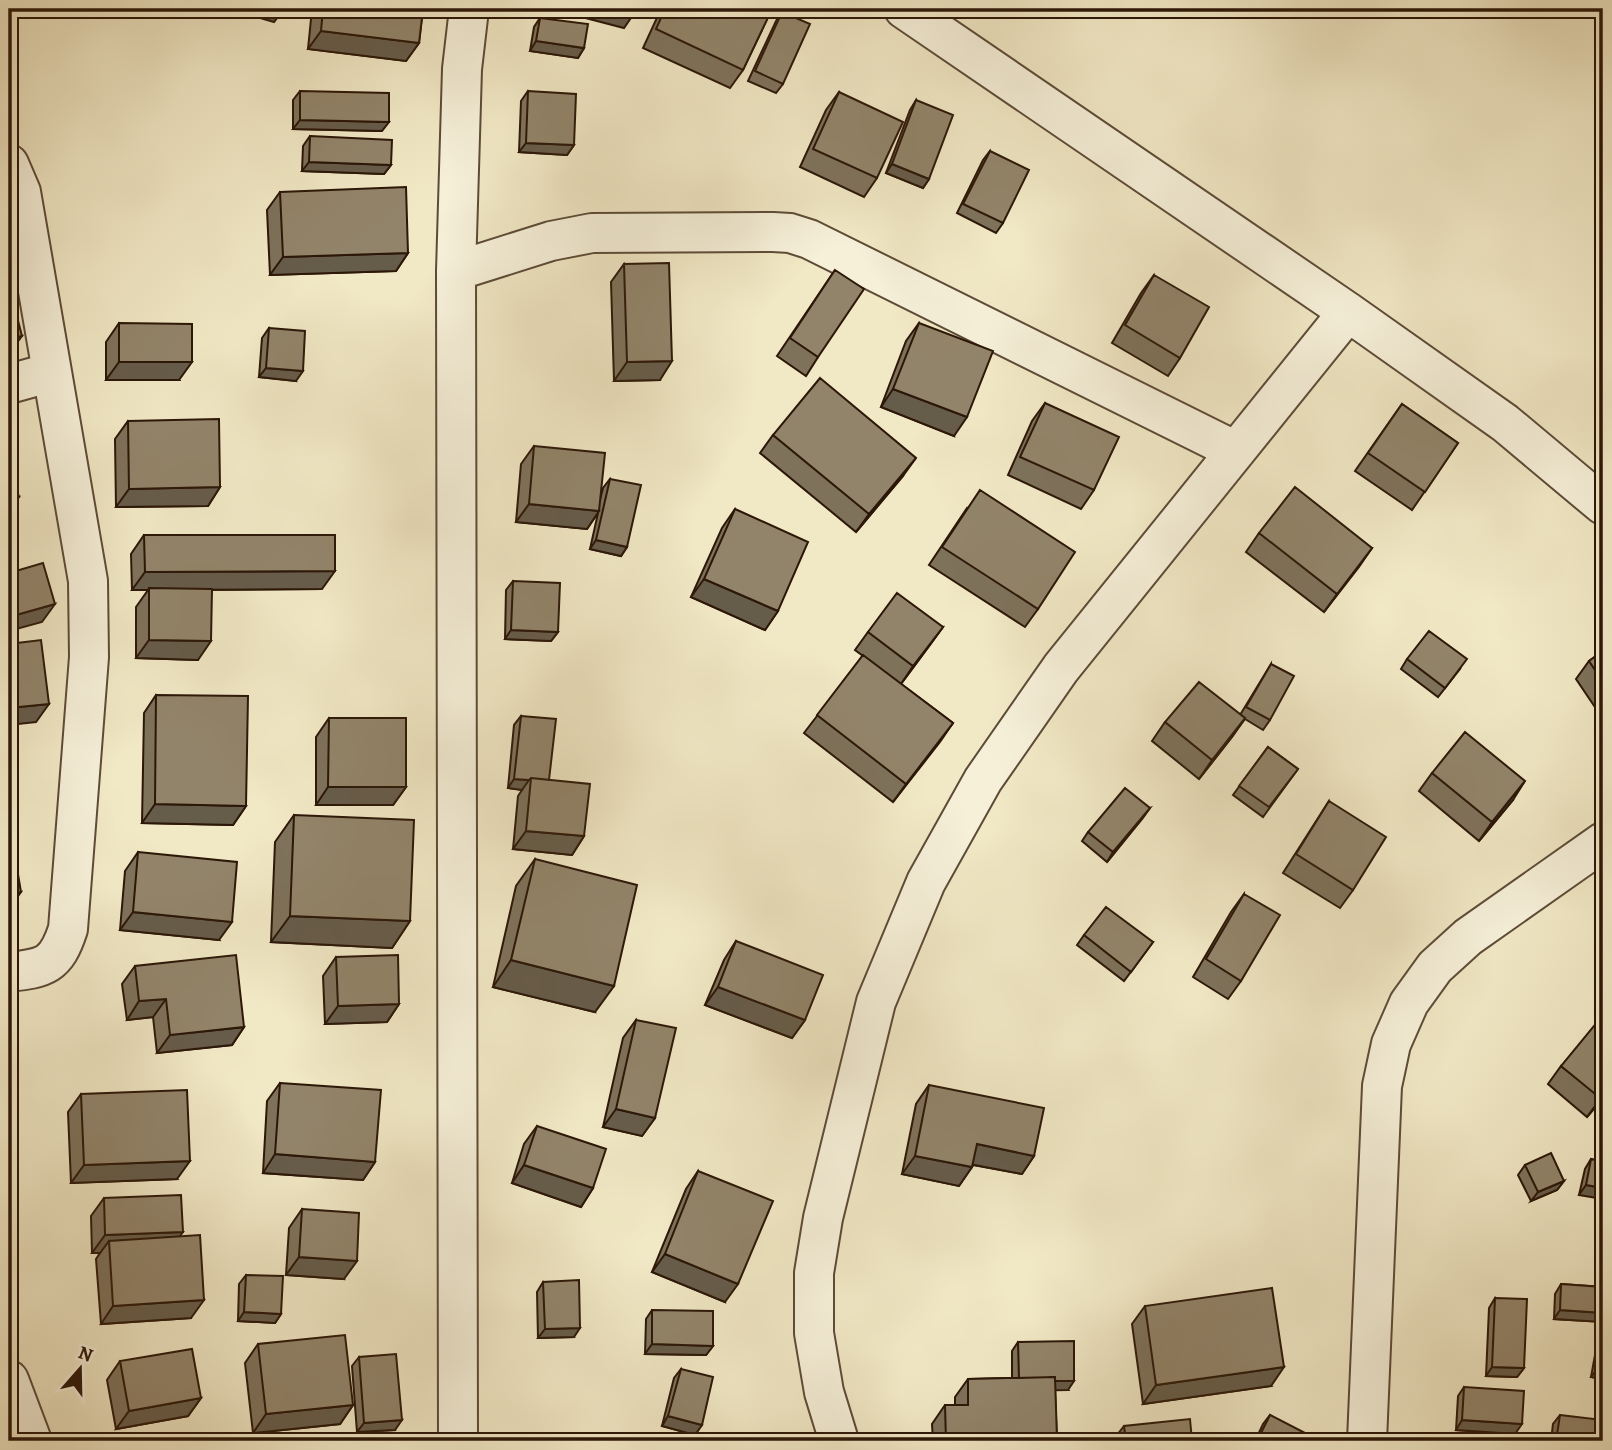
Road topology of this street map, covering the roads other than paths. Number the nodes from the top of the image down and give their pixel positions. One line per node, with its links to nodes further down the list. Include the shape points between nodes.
1 (469, 9): 4 (street, via 462,69)
2 (904, 9): 5 (street)
3 (9, 164): 6 (street, via 20,192)
4 (456, 271): 8 (street, via 592,233 790,233); 14 (street)
5 (1348, 312): 8 (street); 9 (street, via 1505,423)
6 (52, 372): 7 (street); 11 (street, via 88,581 89,656 68,929 51,963)
7 (9, 384)
8 (1236, 451): 15 (street, via 1061,667 983,780 926,882 876,1002 814,1273 814,1332 824,1392)
9 (1603, 505)
10 (1603, 842): 16 (street, via 1468,937 1435,967 1409,1003 1391,1044 1382,1086)
11 (9, 972)
12 (9, 1380): 13 (street)
13 (32, 1441)
14 (458, 1441)
15 (839, 1441)
16 (1367, 1441)

